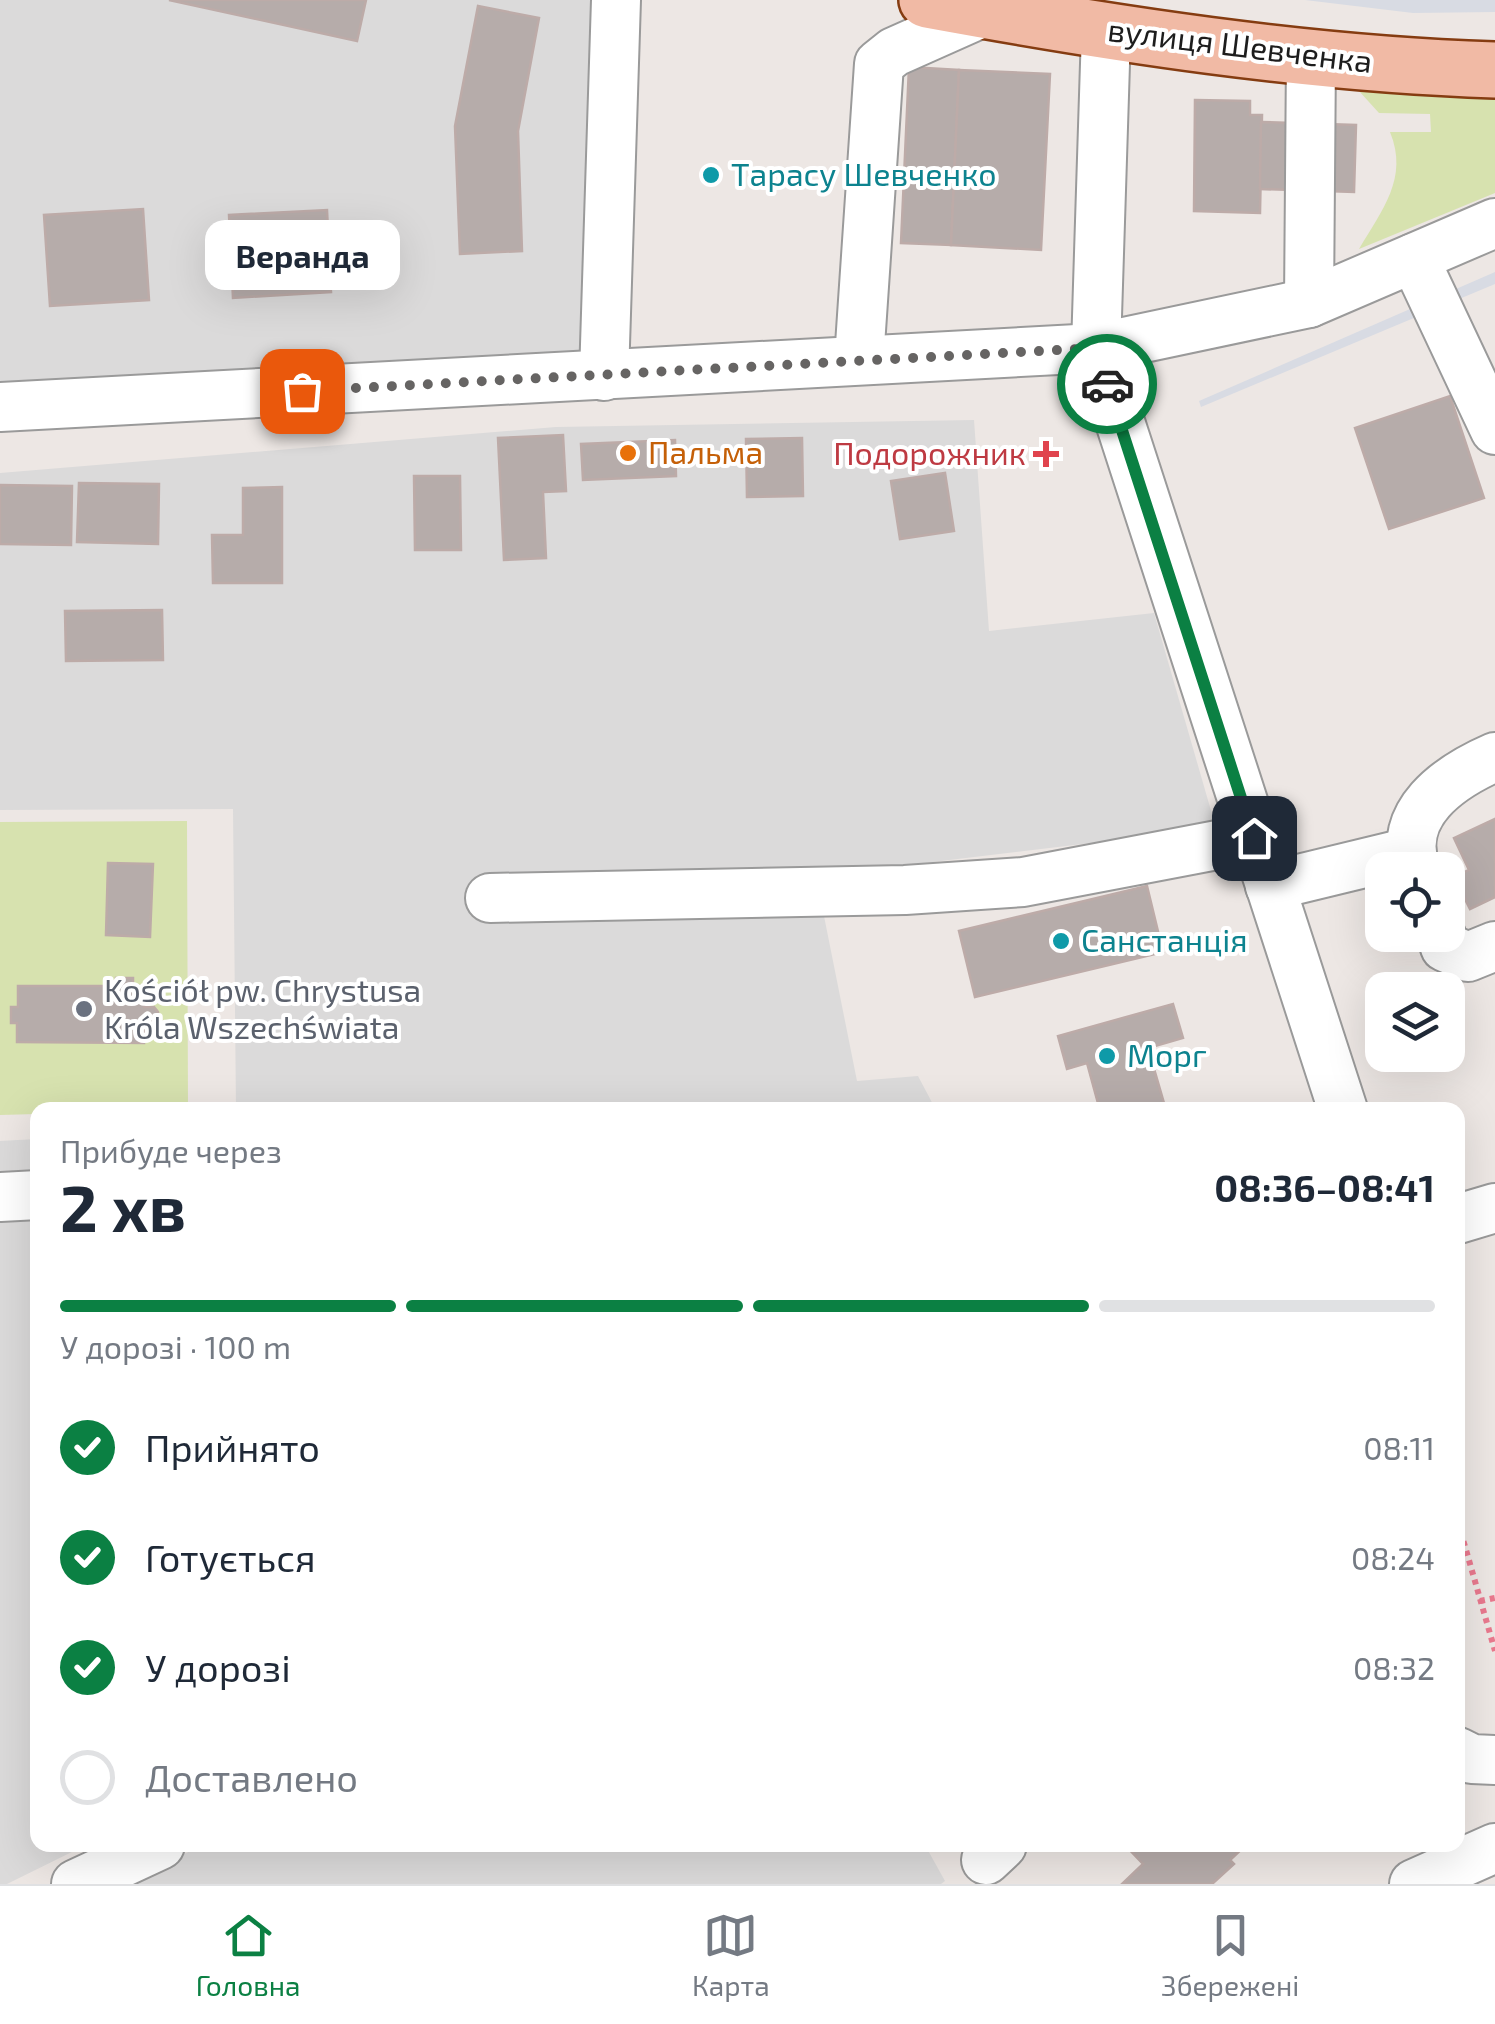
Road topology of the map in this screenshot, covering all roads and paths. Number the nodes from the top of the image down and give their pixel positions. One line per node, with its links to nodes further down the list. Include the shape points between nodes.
1 (616, 0): 12 (street)
2 (927, 0): 3 (main road, вулиця Шевченка)
3 (986, 11): 4 (main road, вулиця Шевченка); 11 (street, via 879,64)
4 (1106, 32): 5 (main road, вулиця Шевченка); 10 (street)
5 (1311, 55): 6 (main road, вулиця Шевченка); 9 (street)
6 (1495, 70)
7 (1495, 223): 8 (street)
8 (1414, 258): 9 (street); 13 (street)
9 (1309, 303): 10 (street)
10 (1096, 348): 11 (street); 17 (street)
11 (859, 360): 12 (street)
12 (604, 376): 14 (street)
13 (1483, 385): 15 (street)
14 (0, 407)
15 (1495, 430)
16 (1495, 757): 18 (street, via 1463,770 1437,792 1410,833)
17 (1254, 838): 20 (street); 21 (street, via 1023,882)
18 (1412, 852)
19 (1365, 869): 20 (street)
20 (1270, 886): 24 (street)
21 (490, 898)
22 (1495, 946): 23 (street, via 1468,957)
23 (1455, 952)
24 (1340, 1102)
25 (30, 1196): 26 (street)
26 (0, 1198)
27 (1495, 1208): 28 (street)
28 (1465, 1218)
29 (1465, 1547): 31 (path)
30 (1495, 1598): 31 (path)
31 (1480, 1601): 32 (path)
32 (1495, 1651)
33 (1465, 1756): 34 (street)
34 (1495, 1760)
35 (1495, 1848): 38 (street)
36 (145, 1852): 37 (street)
37 (76, 1884)
38 (1414, 1884)

